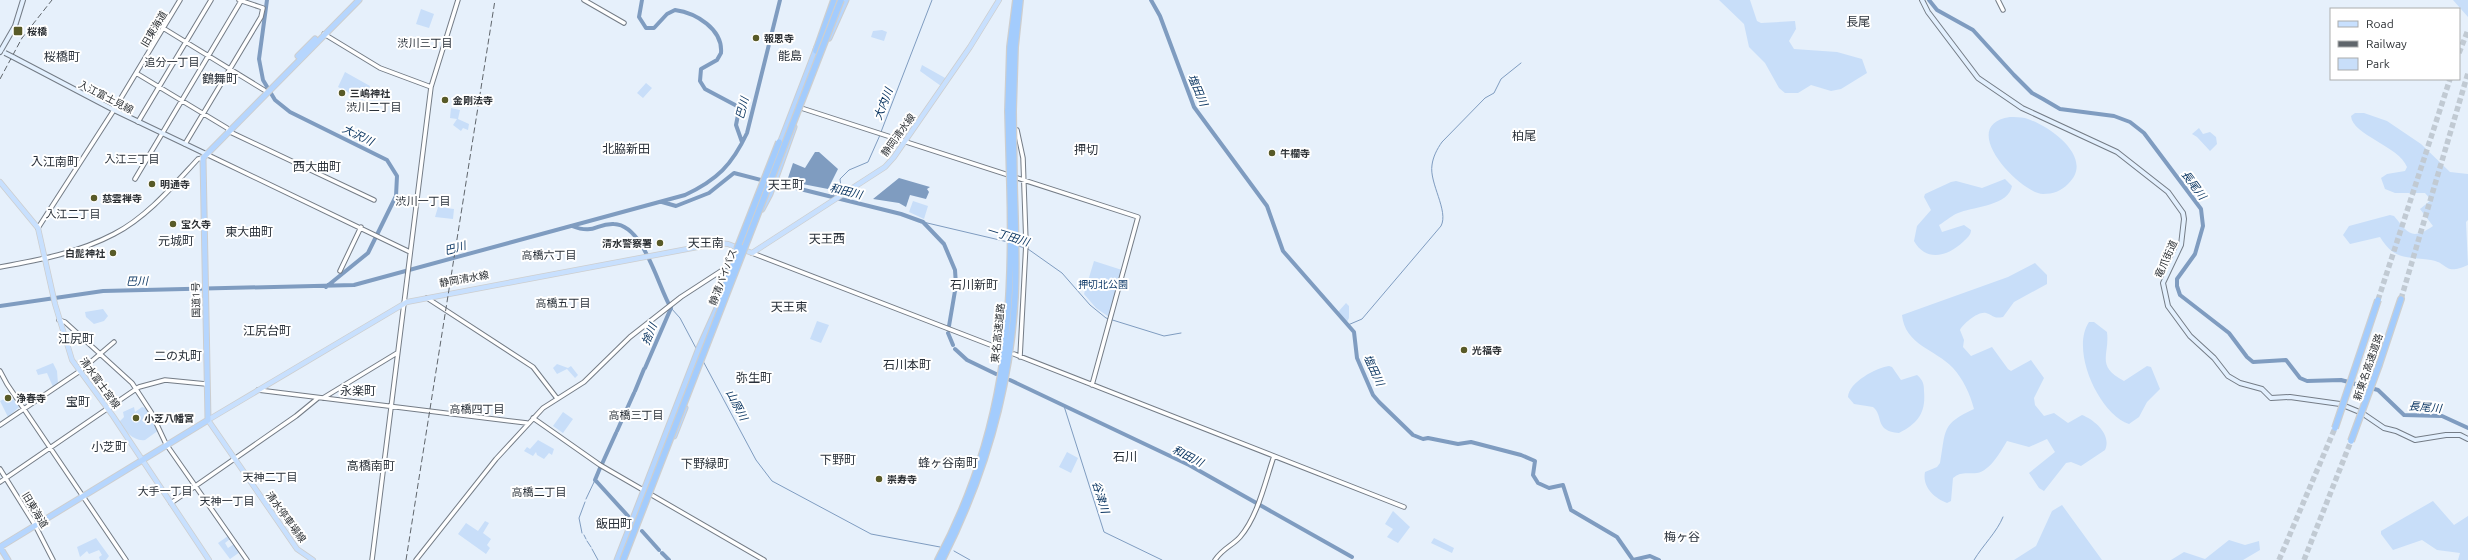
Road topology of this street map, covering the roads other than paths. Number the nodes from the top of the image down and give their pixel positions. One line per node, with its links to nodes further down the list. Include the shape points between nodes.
1 (23, 0): 24 (main road, via 15,26)
2 (180, 0): 19 (street, 旧東海道)
3 (211, 0): 22 (street)
4 (240, 0): 25 (street); 26 (street, via 263,8 261,17)
5 (354, 0): 30 (highway)
6 (359, 0): 21 (highway)
7 (458, 0): 29 (street)
8 (584, 0): 18 (street)
9 (840, 0): 59 (highway, 静清バイパス, bridge)
10 (845, 0): 20 (highway)
11 (999, 0): 43 (main road, 静岡清水線)
12 (1016, 0): 35 (highway, 東名高速道路, via 1010,47)
13 (1020, 0): 35 (highway, 東名高速道路)
14 (1922, 0): 88 (main road, 竜爪街道, via 1928,12 1978,78 2022,108 2117,152 2168,192 2183,213 2184,219 2181,245 2163,283 2168,306 2193,339 2214,358 2228,376 2240,383 2262,389 2271,398 2290,397 2340,404 2362,413 2384,428 2414,440 2446,435 2460,435)
15 (1998, 0): 17 (street)
16 (835, 1): 23 (highway); 59 (highway, 静清バイパス, bridge)
17 (2003, 10)
18 (624, 23)
19 (163, 28): 22 (street); 27 (street, 旧東海道)
20 (831, 33): 33 (highway)
21 (324, 34): 29 (street, via 380,68); 30 (highway)
22 (186, 42): 25 (street); 28 (street)
23 (816, 51): 32 (highway)
24 (2, 52): 34 (main road, 入江富士見線, bridge)
25 (208, 55): 26 (street); 31 (street)
26 (230, 69): 30 (street); 36 (street)
27 (136, 73): 28 (street); 34 (street, 旧東海道)
28 (159, 87): 31 (street); 37 (street)
29 (431, 87): 54 (street)
30 (267, 89): 38 (highway)
31 (181, 100): 36 (street); 41 (street)
32 (794, 106): 33 (street); 42 (highway)
33 (801, 108): 40 (highway); 43 (street)
34 (114, 110): 37 (main road, 入江富士見線); 52 (street, 旧東海道)
35 (1010, 111): 49 (highway, 東名高速道路, bridge)
36 (203, 113): 38 (street); 44 (street)
37 (138, 122): 41 (main road, 入江富士見線)
38 (228, 129): 45 (highway); 50 (street)
39 (1017, 130): 47 (street)
40 (792, 131): 53 (highway, via 770,194); 59 (highway, bridge)
41 (161, 133): 44 (main road, 入江富士見線); 46 (street)
42 (780, 140): 53 (highway); 59 (highway, bridge, via 740,240)
43 (905, 142): 47 (street); 55 (main road, 静岡清水線, via 885,168)
44 (185, 144): 45 (main road, 入江富士見線)
45 (204, 155): 51 (street); 56 (street, via 157,202 115,234 75,251); 73 (highway, 国道1号)
46 (135, 179)
47 (1024, 180): 70 (street, via 1026,243); 74 (street, via 1138,216)
48 (0, 182): 52 (main road, 清水富士宮線)
49 (1012, 185): 121 (highway, 東名高速道路, via 1011,296 998,394 972,482); 122 (highway, 東名高速道路, via 1015,297 1006,375 983,465 965,513)
50 (374, 200)
51 (361, 227): 54 (street); 58 (street)
52 (38, 228): 56 (main road, 清水富士宮線)
53 (743, 249): 55 (main road, 静岡清水線); 59 (highway); 60 (main road, 静岡清水線, via 728,244 713,244); 63 (main road, 静岡清水線, via 720,240); 101 (highway, bridge, via 702,365)
54 (410, 252): 63 (street)
55 (752, 253): 66 (street)
56 (46, 258): 57 (street); 64 (main road, 清水富士宮線)
57 (0, 267)
58 (340, 271)
59 (732, 272): 77 (street, via 721,271 672,303 630,337 584,382); 99 (highway, via 699,348); 118 (highway, 静清バイパス, bridge); 119 (highway, 静清バイパス, bridge)
60 (426, 298): 63 (main road, 静岡清水線); 77 (street, via 533,367)
61 (2400, 299): 89 (highway, 新東名高速道路, bridge)
62 (2378, 300): 87 (highway, 新東名高速道路, bridge)
63 (403, 302): 68 (street); 76 (main road, 静岡清水線); 84 (main road, 静岡清水線)
64 (59, 320): 67 (street); 72 (main road, 清水富士宮線, via 71,357)
65 (114, 342): 67 (street)
66 (1001, 349)
67 (100, 354): 72 (street); 75 (street)
68 (397, 354): 79 (street); 80 (street)
69 (1014, 354): 70 (street)
70 (1020, 357): 74 (street)
71 (0, 371): 82 (street)
72 (80, 371): 81 (main road, 清水富士宮線); 82 (street)
73 (205, 384): 75 (street, via 164,380); 84 (highway, 国道1号)
74 (1092, 385): 92 (street)
75 (136, 389): 81 (street); 90 (street)
76 (258, 390): 78 (street); 84 (main road, 静岡清水線)
77 (556, 397): 83 (street)
78 (318, 398): 79 (street); 94 (street)
79 (323, 398): 80 (street)
80 (391, 407): 85 (street); 116 (street)
81 (108, 408): 91 (street); 93 (main road, 清水富士宮線)
82 (23, 409): 86 (street); 91 (street)
83 (533, 418): 85 (street); 99 (street, via 600,465)
84 (206, 420): 90 (highway); 94 (main road, 清水停車場線)
85 (527, 423): 117 (street, via 460,502)
86 (0, 425)
87 (2335, 428)
88 (2468, 439)
89 (2352, 441)
90 (166, 444): 93 (highway); 98 (street)
91 (51, 448): 96 (street); 100 (street)
92 (1274, 456): 103 (street); 123 (street, via 1257,504 1241,536 1223,549)
93 (142, 459): 100 (highway); 102 (main road, 清水富士宮線)
94 (233, 460): 98 (street); 114 (main road, 清水停車場線, via 295,550); 115 (main road, 清水停車場線, via 297,549)
95 (0, 469): 96 (street, 旧東海道)
96 (6, 478): 97 (street); 104 (street, 旧東海道)
97 (0, 482)
98 (196, 486): 102 (street); 113 (street)
99 (644, 491): 101 (street); 118 (highway)
100 (83, 495): 104 (highway); 111 (street)
101 (651, 495): 119 (highway); 120 (street)
102 (172, 504): 112 (main road, 清水富士宮線)
103 (1404, 507)
104 (35, 524): 105 (highway); 106 (highway); 110 (street, 旧東海道)
105 (0, 543)
106 (0, 547): 109 (highway)
107 (0, 553): 108 (highway)
108 (4, 560)
109 (8, 560)
110 (54, 560)
111 (126, 560)
112 (209, 560)
113 (247, 560)
114 (309, 560)
115 (313, 560)
116 (372, 560)
117 (416, 560)
118 (618, 560)
119 (624, 560)
120 (764, 560)
121 (938, 560)
122 (942, 560)
123 (1215, 560)

